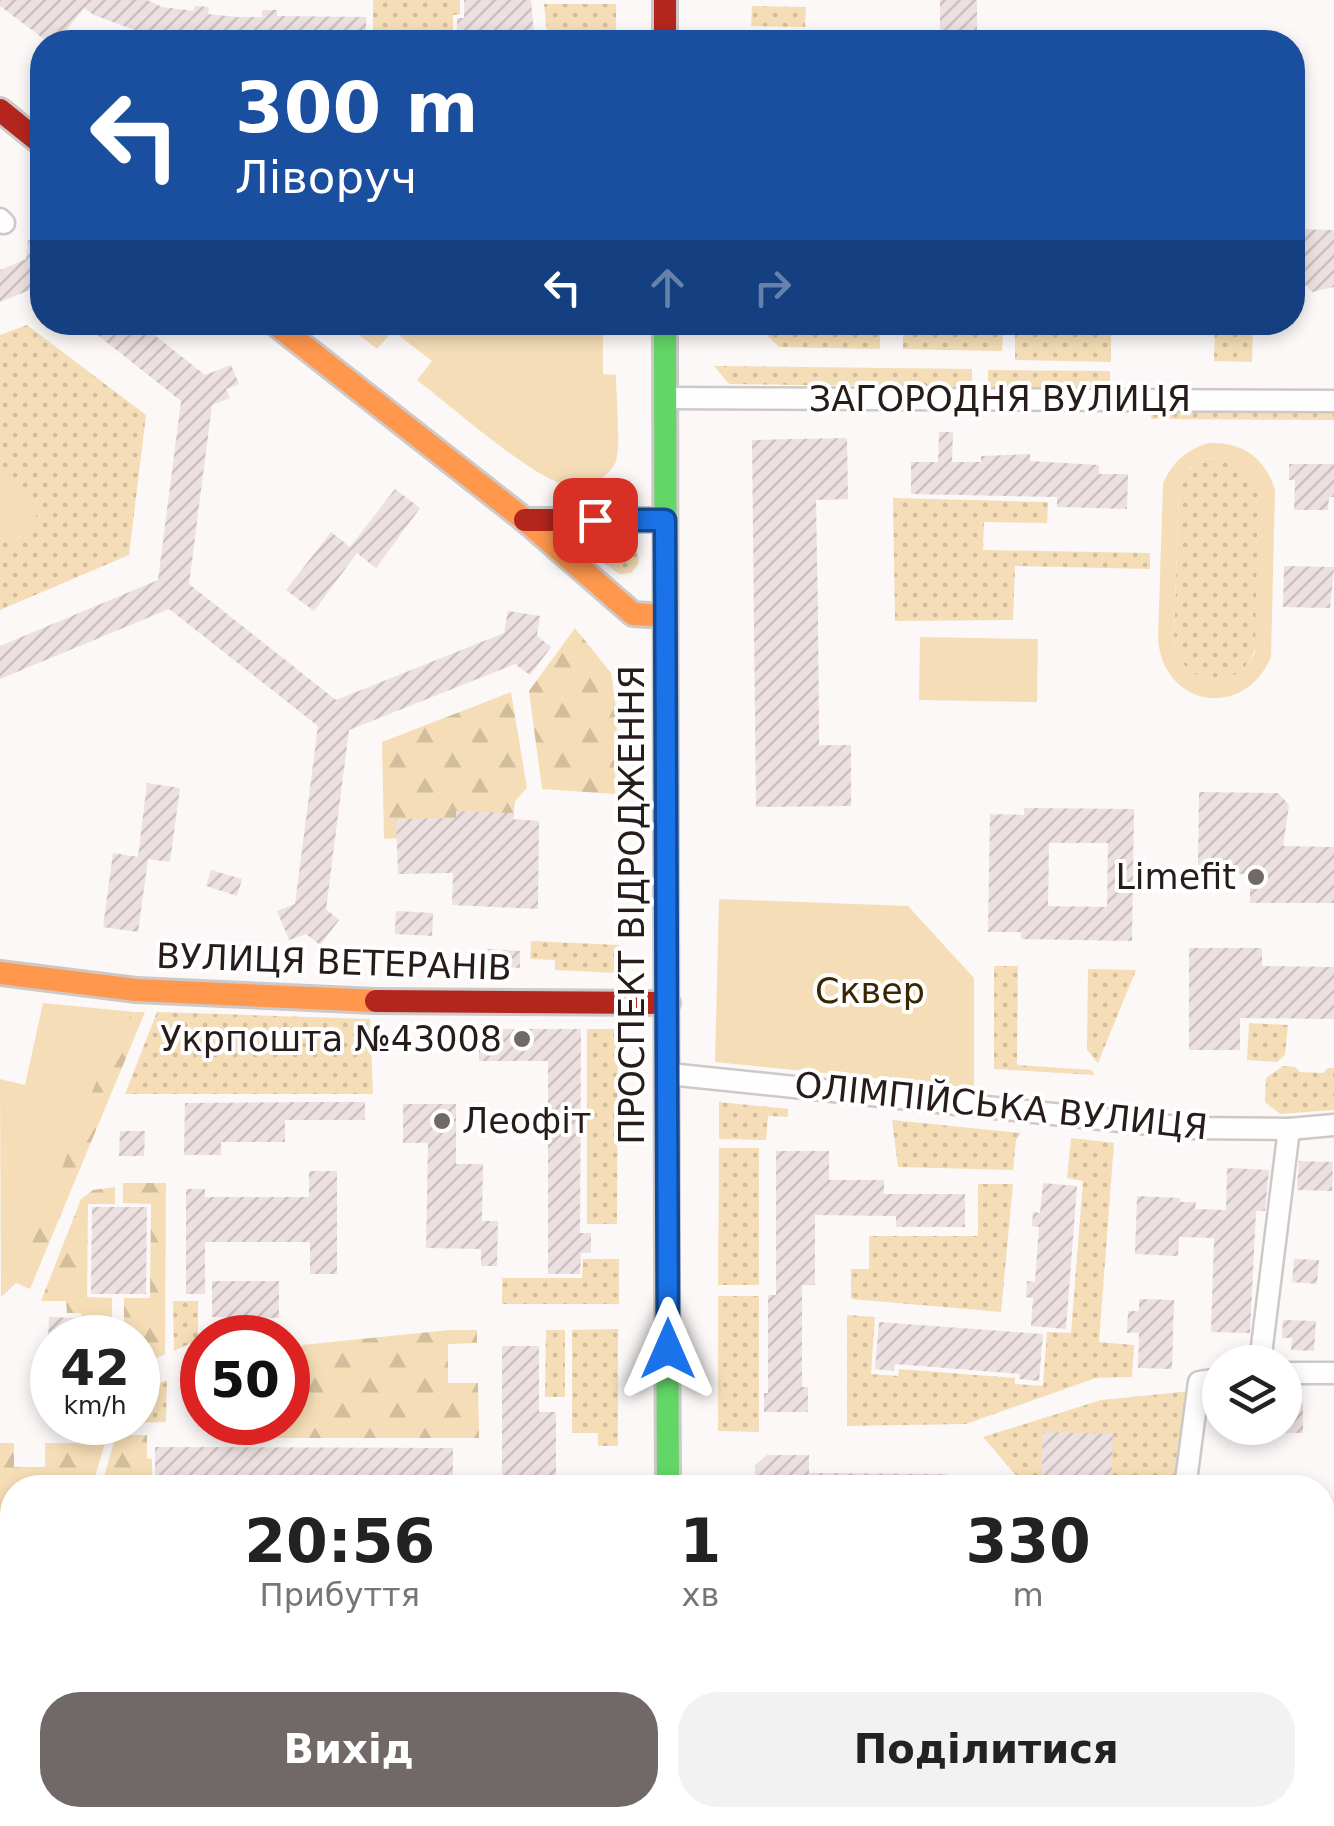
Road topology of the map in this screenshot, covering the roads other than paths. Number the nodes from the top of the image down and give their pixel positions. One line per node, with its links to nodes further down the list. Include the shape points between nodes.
1 (666, 0): 2 (street)
2 (666, 30)
3 (0, 110): 4 (street)
4 (30, 134)
5 (290, 335): 9 (street)
6 (665, 335): 7 (street, ПРОСПЕКТ ВІДРОДЖЕННЯ)
7 (665, 398): 8 (street, ЗАГОРОДНЯ ВУЛИЦЯ); 10 (street, ПРОСПЕКТ ВІДРОДЖЕННЯ)
8 (1334, 401)
9 (525, 520): 10 (street); 11 (street, via 633,614)
10 (665, 520): 11 (street, ПРОСПЕКТ ВІДРОДЖЕННЯ)
11 (665, 616): 13 (street, ПРОСПЕКТ ВІДРОДЖЕННЯ)
12 (0, 973): 13 (street, ВУЛИЦЯ ВЕТЕРАНІВ, via 248,996)
13 (668, 1003): 14 (street, ПРОСПЕКТ ВІДРОДЖЕННЯ)
14 (669, 1074): 16 (street, ОЛІМПІЙСЬКА ВУЛИЦЯ, via 1188,1128); 21 (street, ПРОСПЕКТ ВІДРОДЖЕННЯ)
15 (1334, 1125): 16 (street, ОЛІМПІЙСЬКА ВУЛИЦЯ)
16 (1289, 1129): 17 (street)
17 (1262, 1345)
18 (1302, 1373): 19 (street)
19 (1334, 1373)
20 (1202, 1382): 22 (street)
21 (668, 1475)
22 (1187, 1475)

